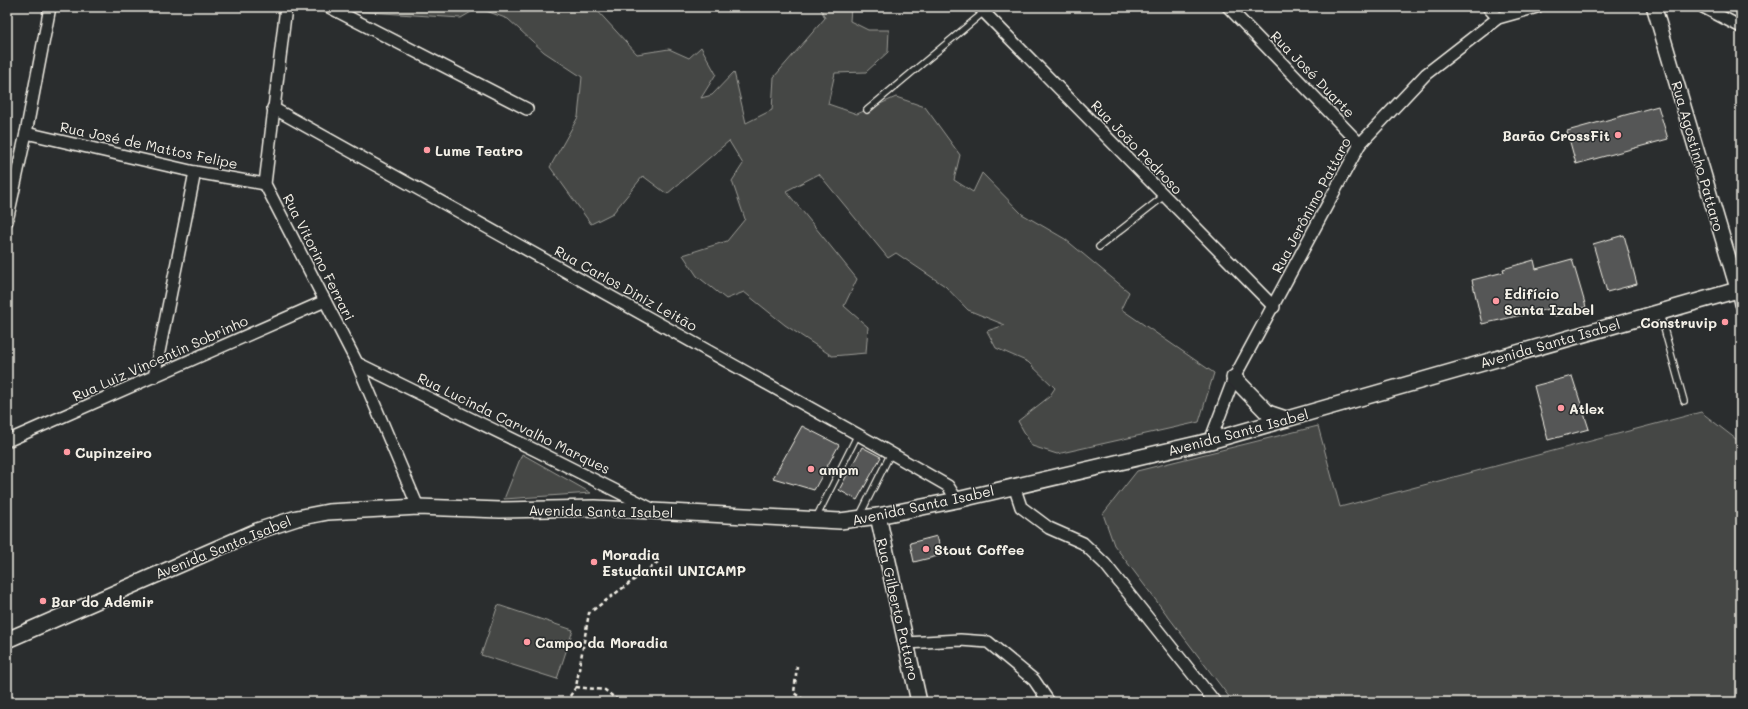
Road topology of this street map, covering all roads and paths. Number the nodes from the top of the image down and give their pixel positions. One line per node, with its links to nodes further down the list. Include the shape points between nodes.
1 (50, 7): 15 (street)
2 (286, 7): 12 (street, Rua Vitorino Ferrari)
3 (329, 7): 13 (street)
4 (1228, 7): 16 (street, Rua José Duarte)
5 (1488, 7): 10 (street)
6 (1537, 7): 10 (street, Rua Jerônimo Pattaro)
7 (1654, 7): 22 (street, Rua Agostinho Pattaro)
8 (1703, 7): 11 (street)
9 (982, 10): 14 (lane); 19 (street, Rua João Pedroso)
10 (1498, 18): 16 (street, Rua Jerônimo Pattaro, via 1426,74)
11 (1741, 27)
12 (273, 108): 18 (street, Rua Vitorino Ferrari); 32 (street, Rua Carlos Diniz Leitão)
13 (527, 110)
14 (867, 110)
15 (26, 133): 17 (street, Rua José de Mattos Felipe); 20 (street)
16 (1360, 144): 25 (street, Rua Jerônimo Pattaro)
17 (195, 172): 18 (street, Rua José de Mattos Felipe); 28 (street)
18 (265, 184): 23 (street, Rua Vitorino Ferrari)
19 (1164, 196): 21 (lane); 25 (street, Rua João Pedroso)
20 (7, 221)
21 (1099, 247)
22 (1739, 289): 24 (street, Rua Agostinho Pattaro); 26 (main road, Avenida Santa Isabel)
23 (325, 301): 27 (street, Rua Vitorino Ferrari); 28 (street, Rua Luiz Vincentin Sobrinho)
24 (1741, 304)
25 (1274, 307): 29 (street, Rua Jerônimo Pattaro)
26 (1660, 312): 30 (lane); 31 (main road, Avenida Santa Isabel)
27 (357, 363): 38 (street, Rua Vitorino Ferrari); 39 (street, Rua Lucinda Carvalho Marques)
28 (154, 377): 33 (street, Rua Luiz Vincentin Sobrinho)
29 (1234, 378): 31 (main road, via 1268,413); 34 (street, Rua Jerônimo Pattaro)
30 (1684, 401)
31 (1286, 419): 34 (main road, Avenida Santa Isabel)
32 (858, 434): 35 (street, Rua Carlos Diniz Leitão); 42 (lane)
33 (7, 441)
34 (1210, 441): 36 (main road, Avenida Santa Isabel)
35 (891, 453): 37 (street, Rua Carlos Diniz Leitão, via 948,486); 41 (lane)
36 (1014, 486): 37 (main road, Avenida Santa Isabel); 55 (street, via 1021,507 1049,528 1083,543 1105,564)
37 (958, 500): 40 (main road, Avenida Santa Isabel)
38 (418, 507): 39 (main road, Avenida Santa Isabel, via 500,510 595,508); 44 (main road, Avenida Santa Isabel, via 356,510 297,518 230,542)
39 (656, 512): 42 (main road, Avenida Santa Isabel)
40 (878, 516): 41 (main road, Avenida Santa Isabel); 45 (main road, Rua Gilberto Pattaro)
41 (858, 519): 42 (main road, Avenida Santa Isabel)
42 (815, 520)
43 (658, 562): 47 (path, via 589,613)
44 (7, 640)
45 (906, 643): 53 (main road, Rua Gilberto Pattaro); 54 (street, via 960,640 988,642 1034,680)
46 (797, 666): 52 (path, via 794,692)
47 (576, 687): 49 (path); 50 (path, via 605,690)
48 (660, 700): 51 (path)
49 (566, 702)
50 (620, 702)
51 (653, 702)
52 (807, 702)
53 (919, 702)
54 (1049, 702)
55 (1215, 702)

